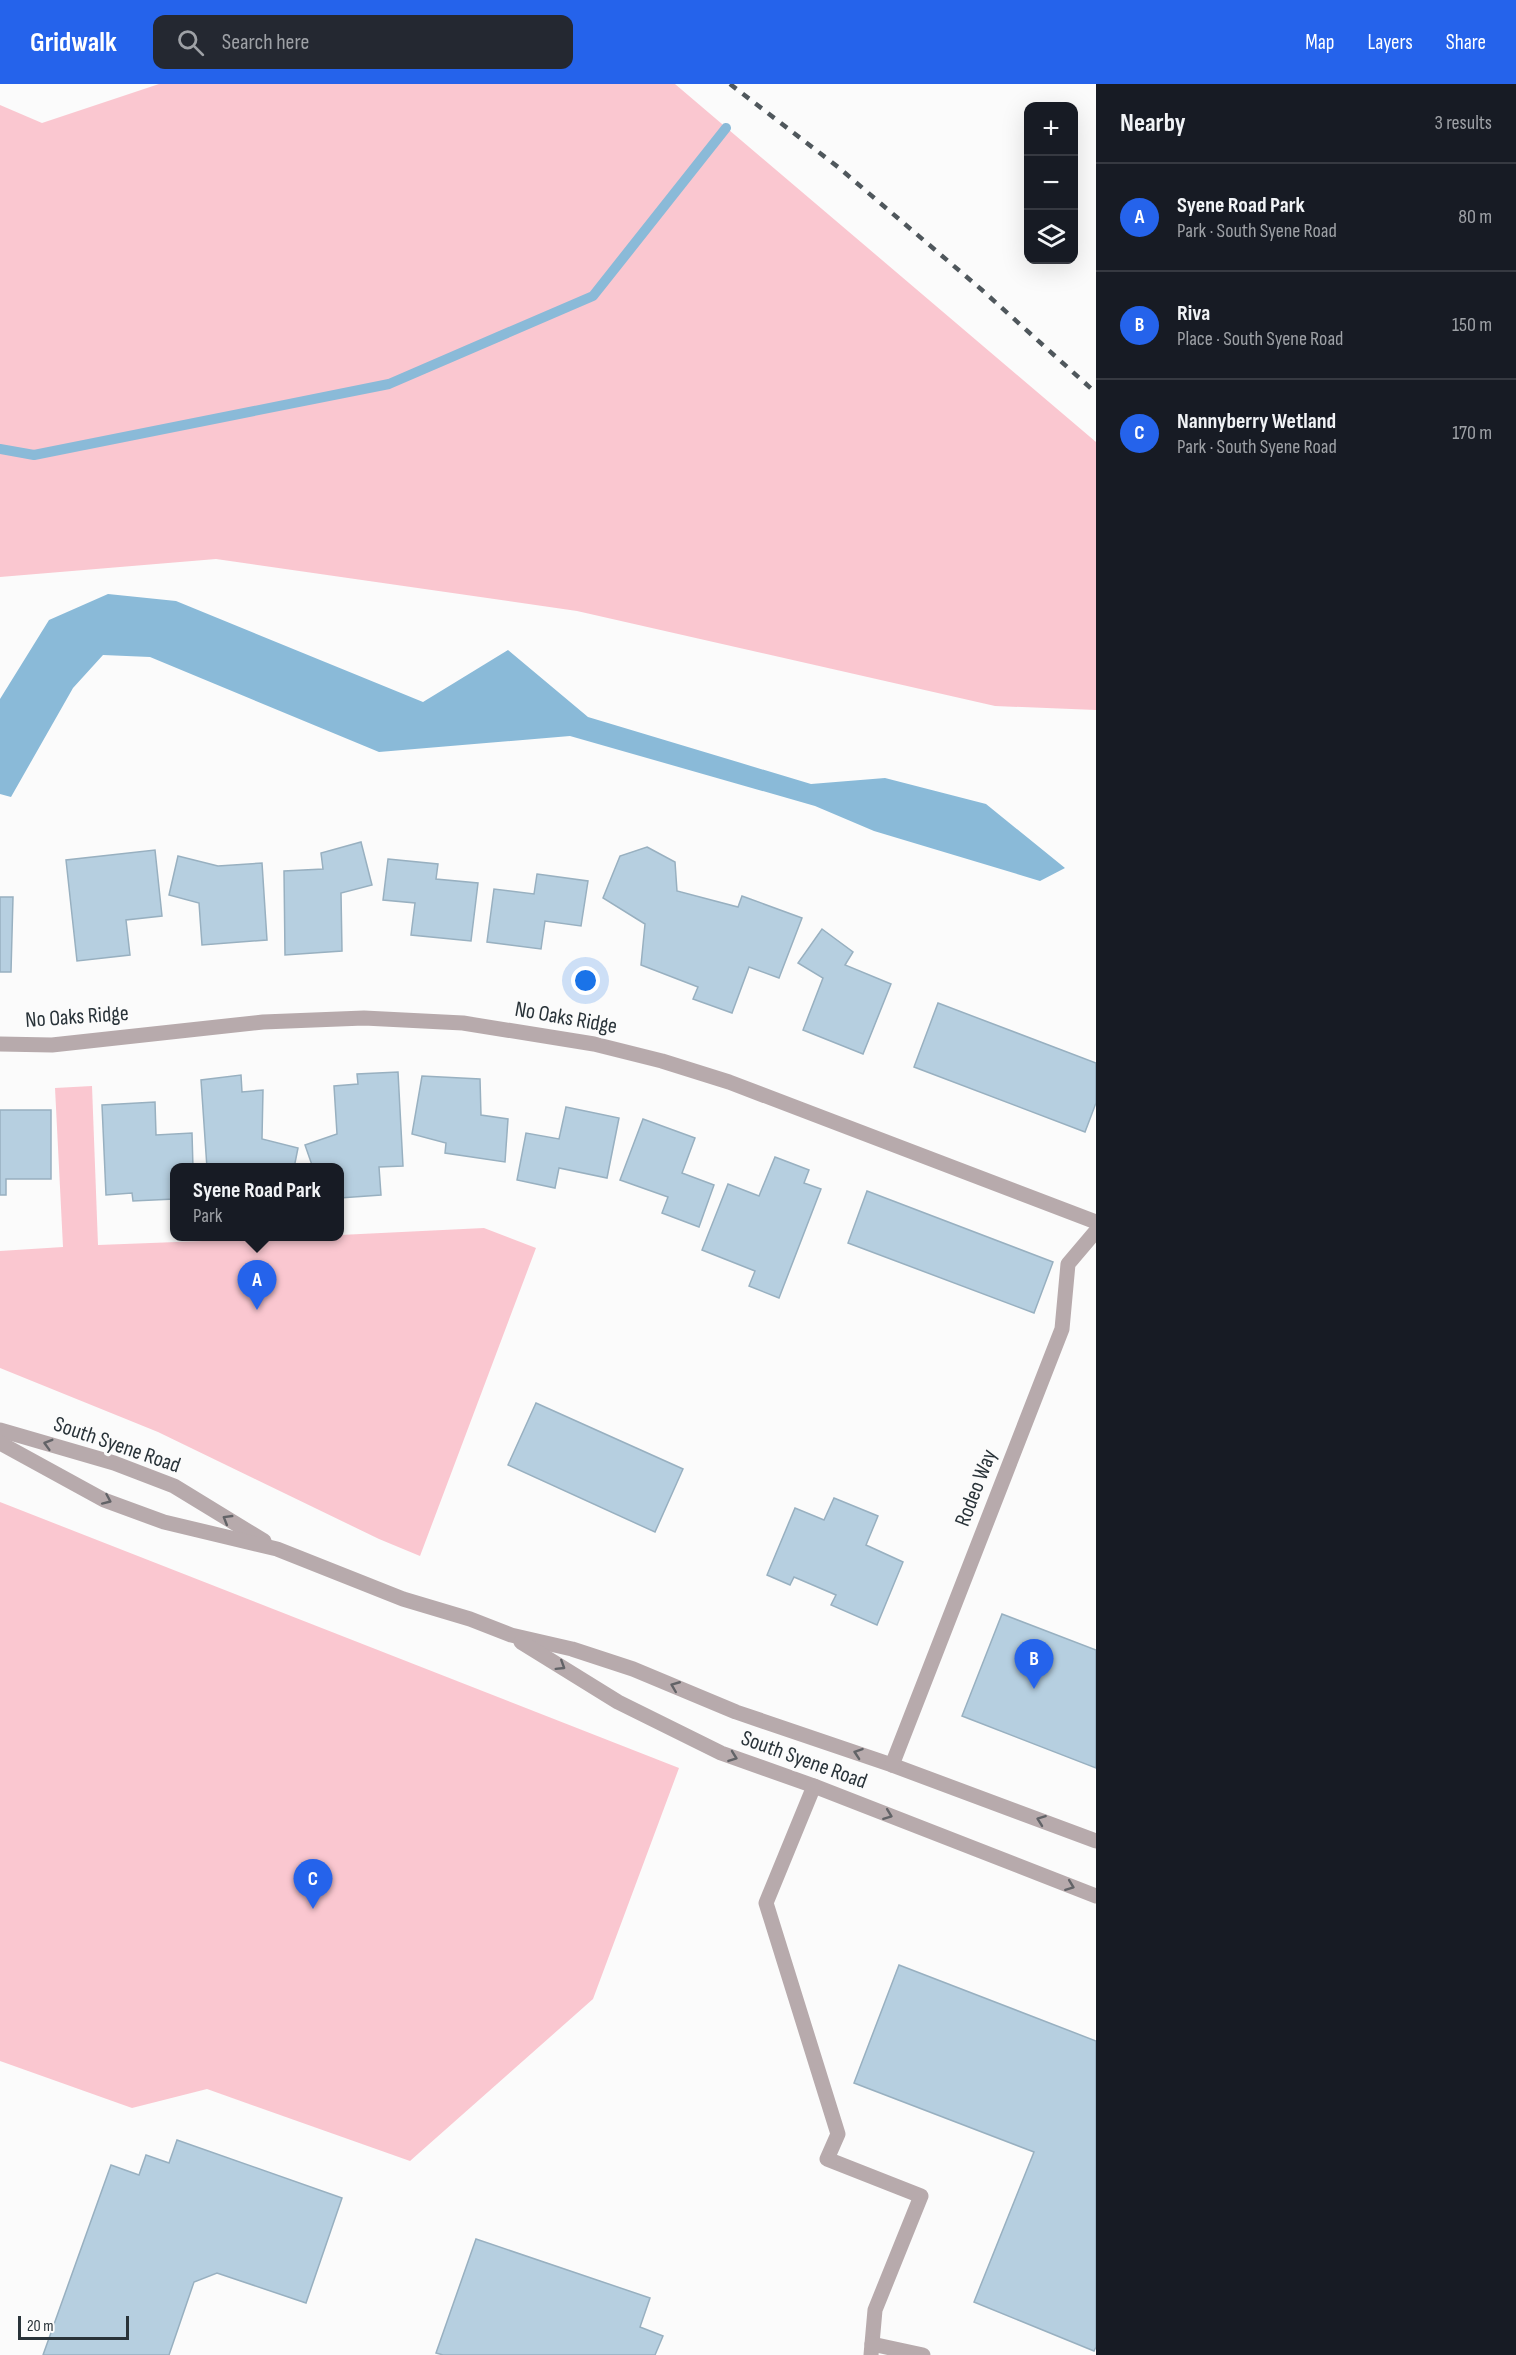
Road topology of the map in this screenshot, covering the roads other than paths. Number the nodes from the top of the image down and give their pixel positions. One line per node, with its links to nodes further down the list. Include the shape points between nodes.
1 (0, 1044): 2 (street, No Oaks Ridge, via 52,1045 263,1022 364,1018 463,1023 594,1044 729,1082)
2 (1096, 1222)
3 (1096, 1231): 8 (street, Rodeo Way, via 1068,1264 1062,1329)
4 (0, 1431): 6 (street, South Syene Road, one-way to 4, via 174,1486 114,1463)
5 (0, 1443): 6 (street, South Syene Road, one-way to 6, via 104,1500 164,1522)
6 (277, 1549): 7 (street, South Syene Road, via 403,1599)
7 (511, 1635): 8 (street, South Syene Road, one-way to 7, via 736,1712 623,1666); 9 (street, South Syene Road, one-way to 9, via 628,1707 721,1753)
8 (892, 1765): 10 (street, South Syene Road, one-way to 8)
9 (814, 1786): 11 (street, South Syene Road, one-way to 11); 12 (street, via 766,1903 838,2134 827,2159 921,2196 875,2310)
10 (1096, 1841)
11 (1096, 1896)
12 (872, 2349): 13 (street)
13 (923, 2355)

